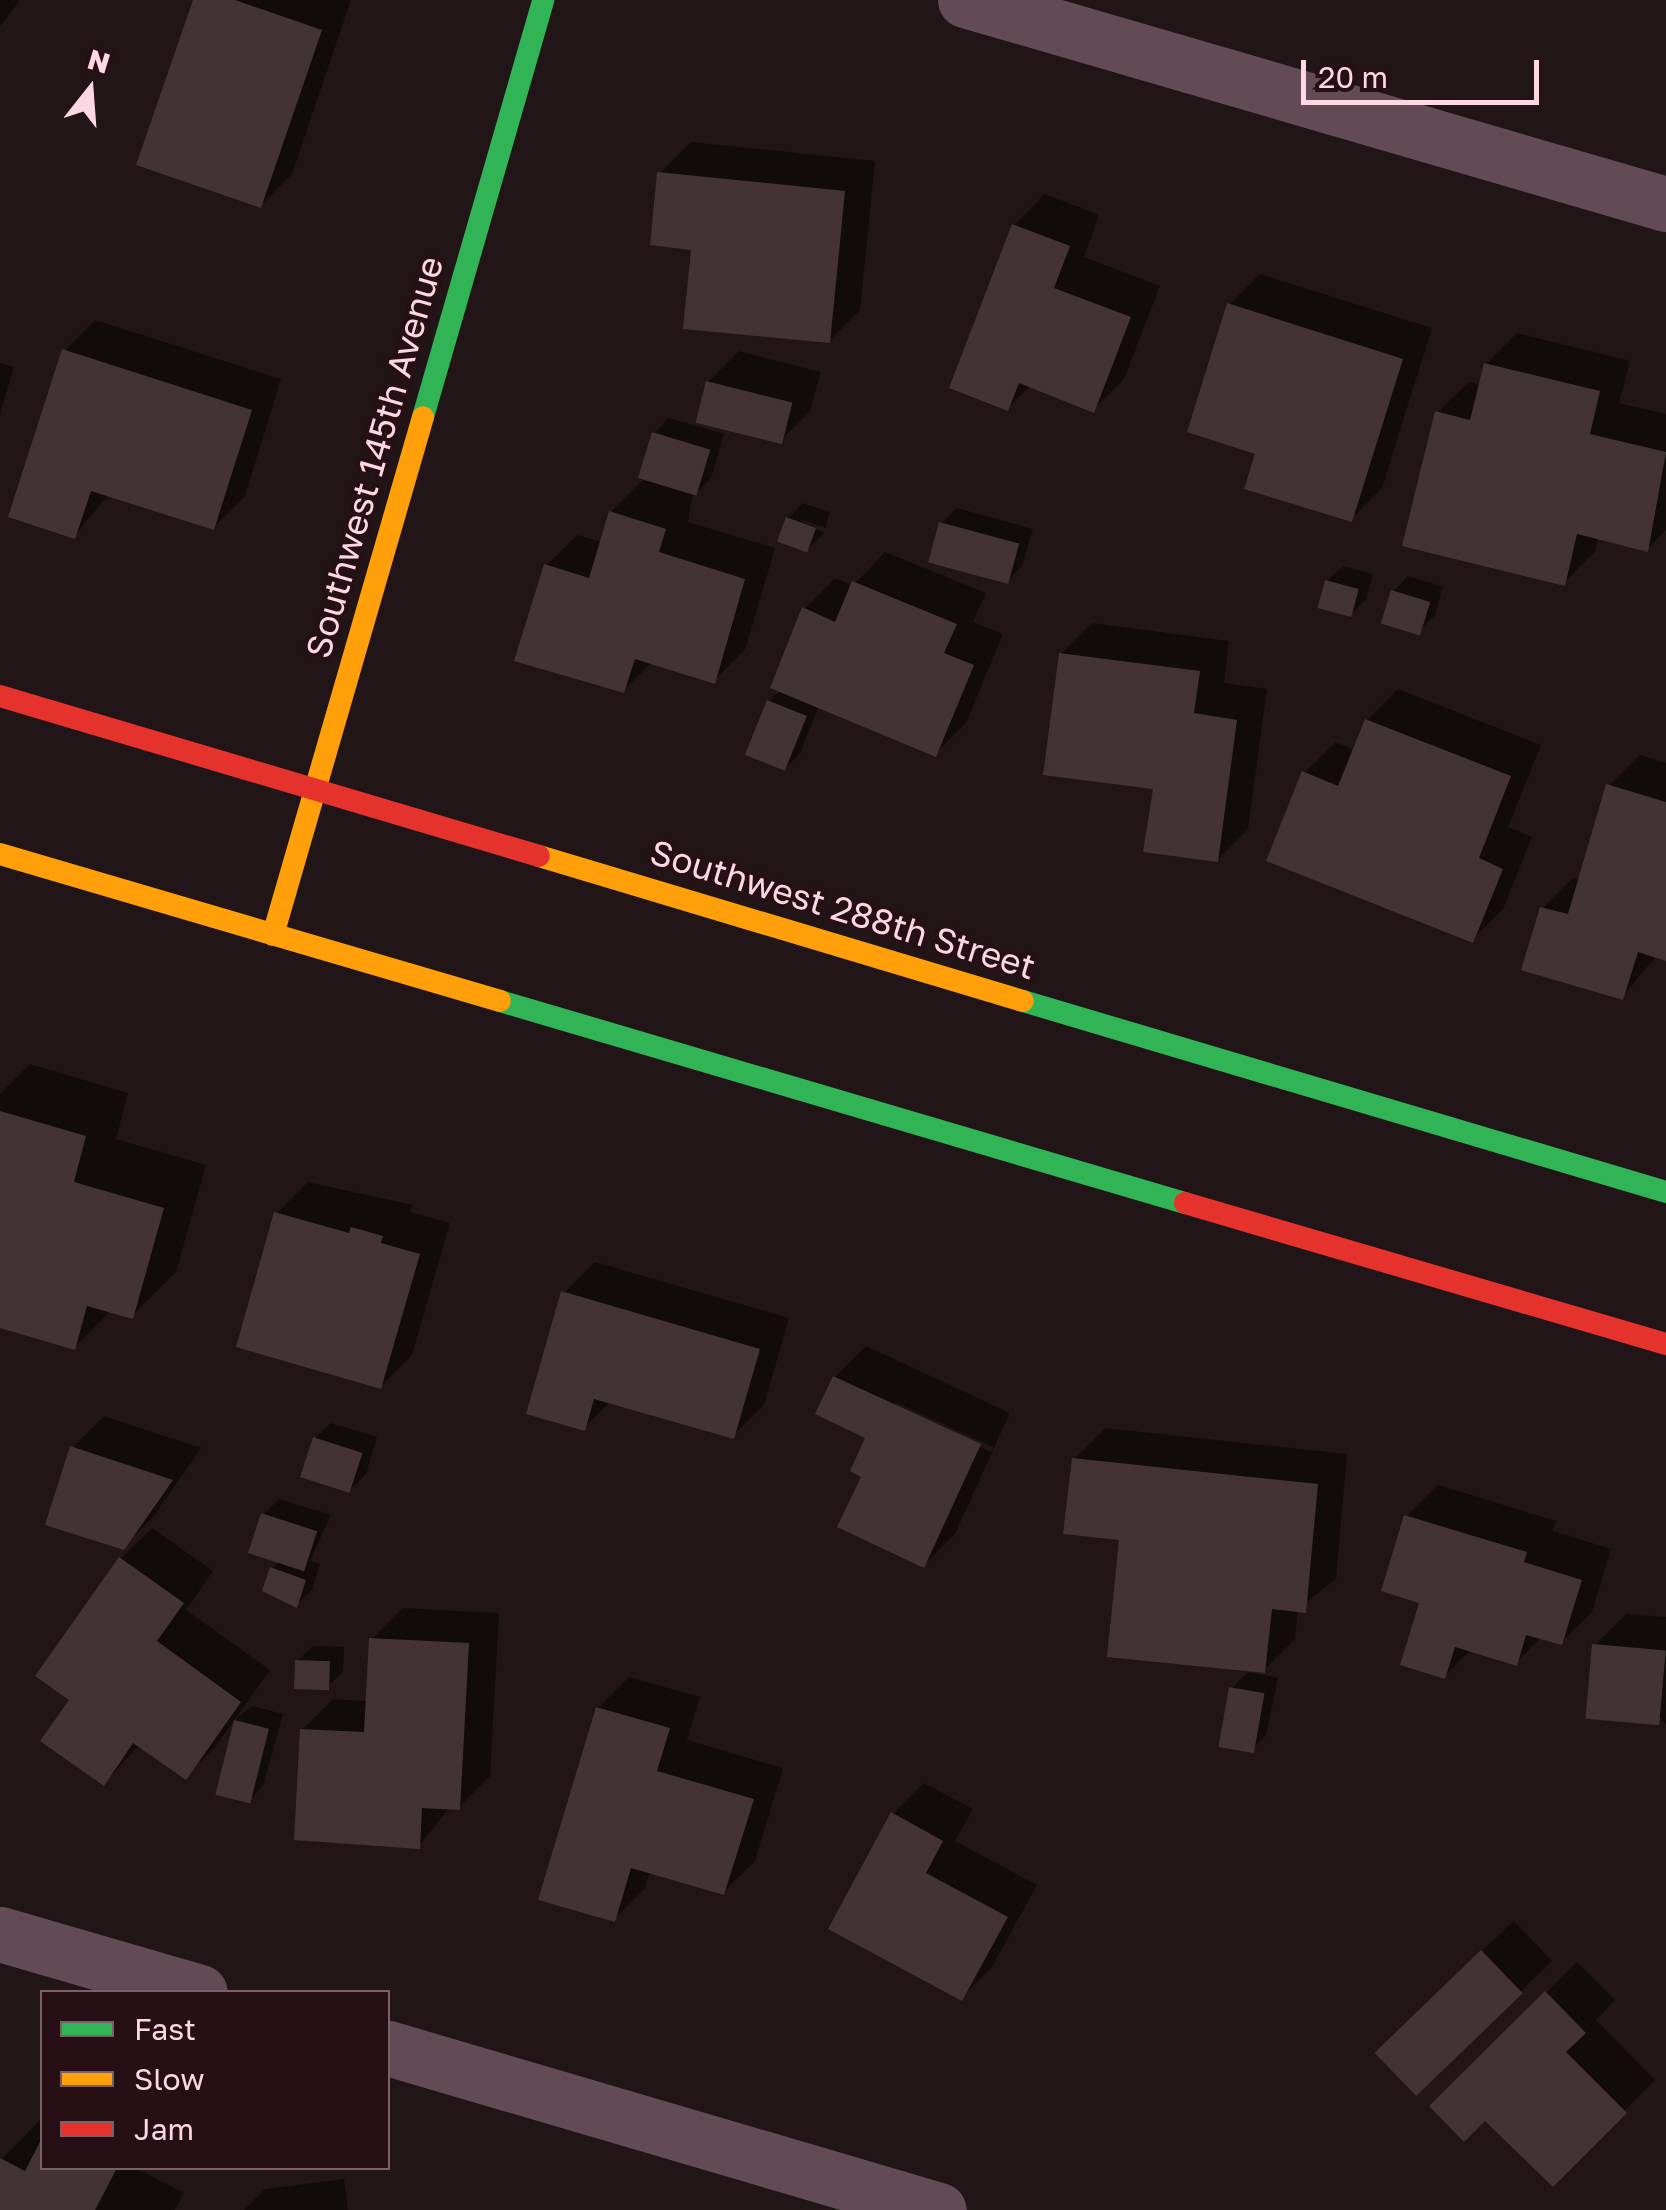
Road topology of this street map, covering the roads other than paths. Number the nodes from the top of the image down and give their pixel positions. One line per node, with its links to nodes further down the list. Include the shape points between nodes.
1 (543, 0): 5 (main road, Southwest 145th Avenue)
2 (965, 0): 3 (street)
3 (1666, 204)
4 (0, 696): 5 (main road, Southwest 288th Street)
5 (316, 788): 7 (main road, Southwest 145th Avenue); 8 (main road, Southwest 288th Street)
6 (0, 854): 7 (main road)
7 (273, 934): 9 (main road)
8 (1666, 1192)
9 (1666, 1344)
10 (0, 1934): 11 (street)
11 (193, 1990)
12 (390, 2049): 13 (street)
13 (940, 2210)

